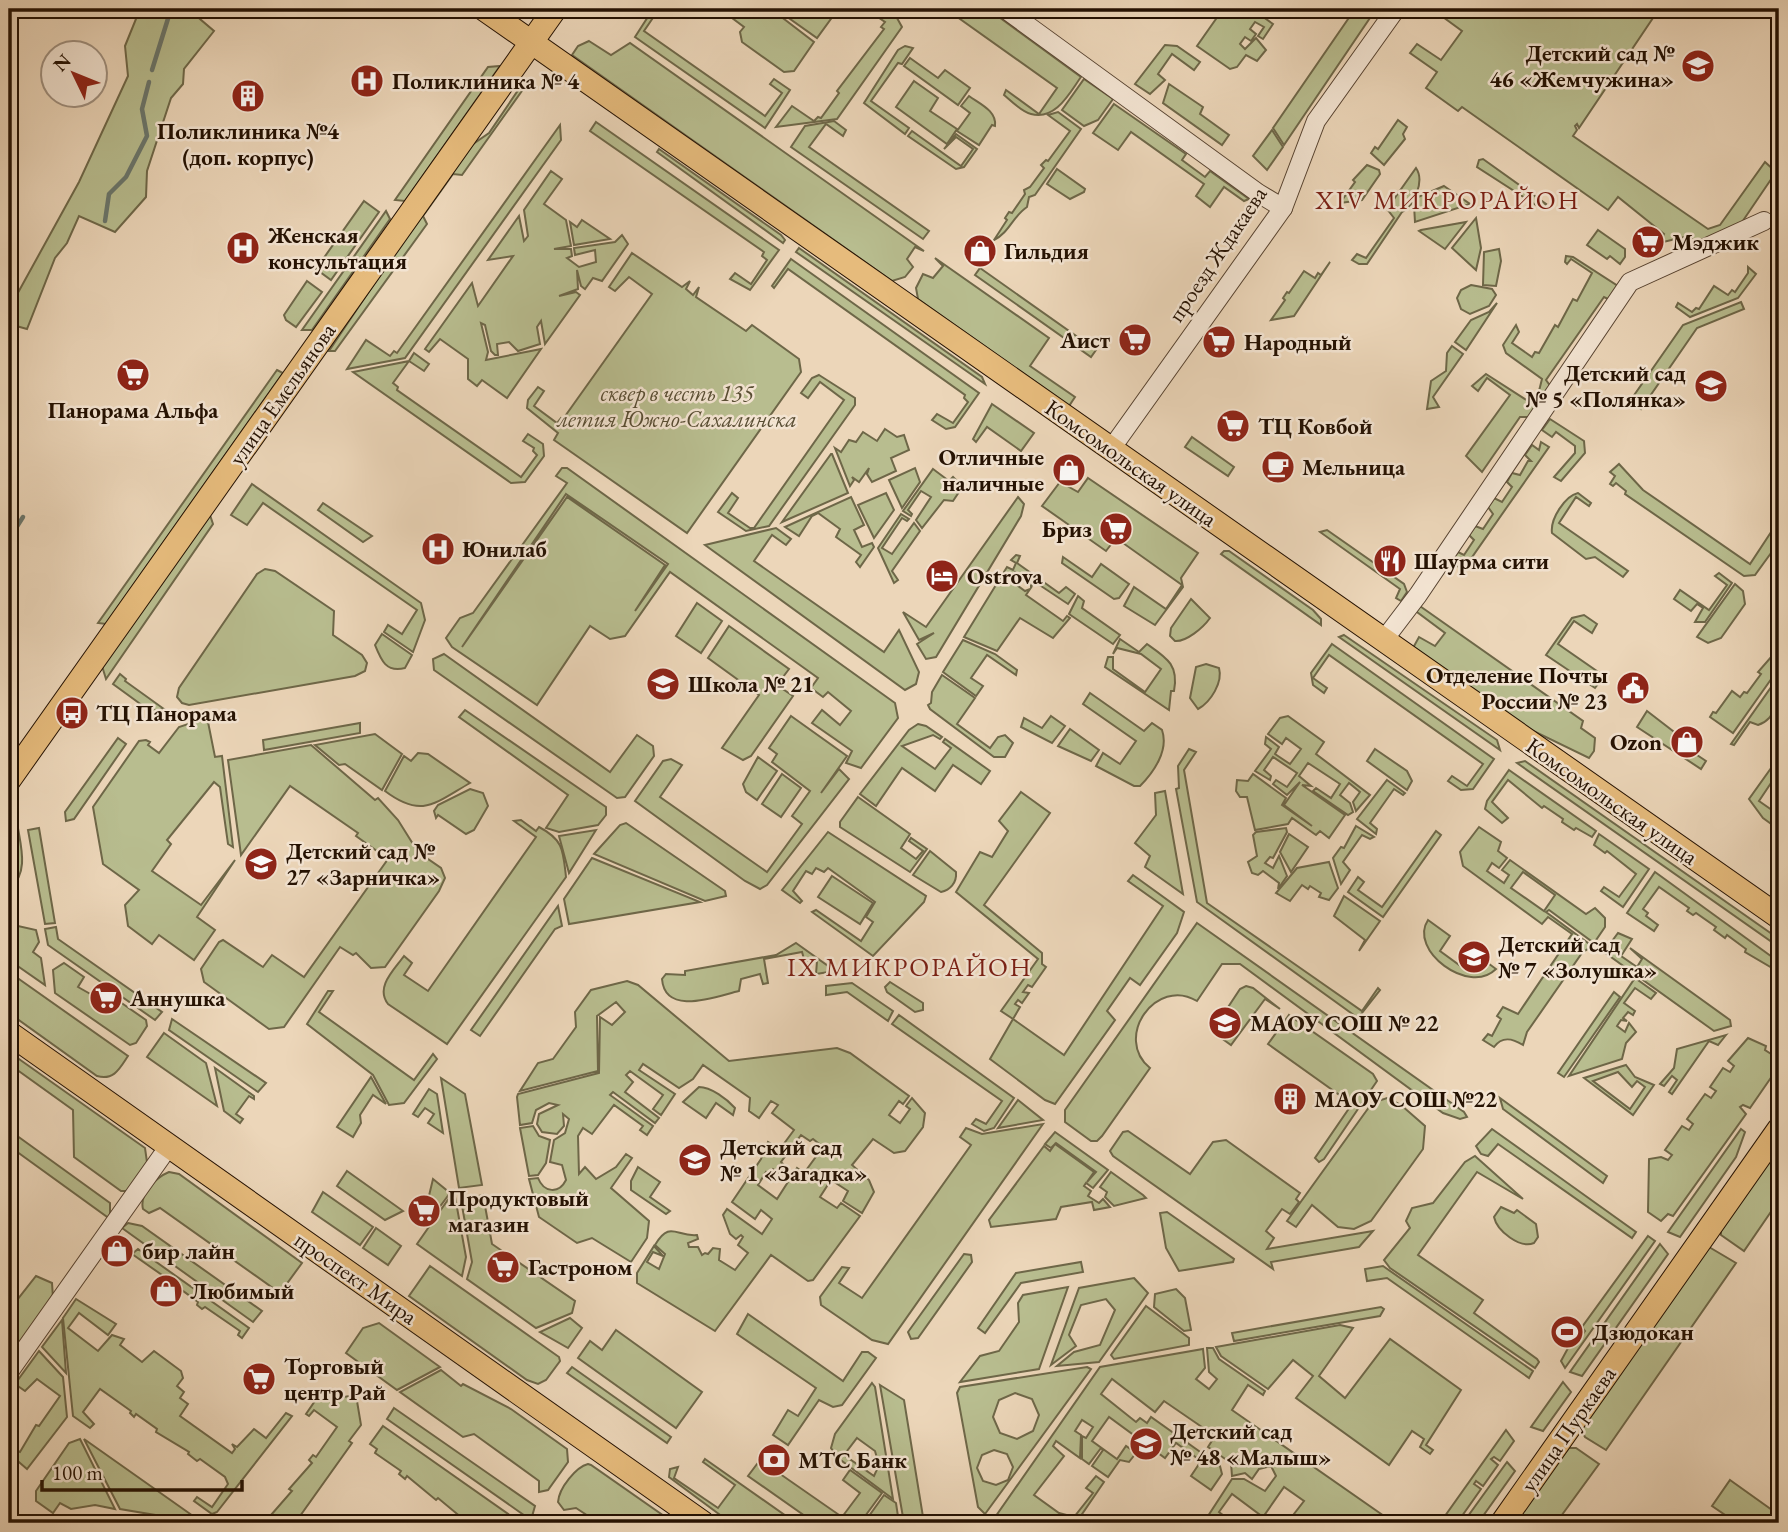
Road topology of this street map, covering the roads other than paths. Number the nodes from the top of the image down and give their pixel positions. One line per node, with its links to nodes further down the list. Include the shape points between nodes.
1 (484, 9): 5 (main road, Комсомольская улица)
2 (555, 9): 5 (main road, улица Емельянова)
3 (1006, 9): 6 (street)
4 (1396, 9): 6 (street, проезд Ждакаева, via 1316,121)
5 (531, 44): 8 (main road, Комсомольская улица); 10 (main road, улица Емельянова)
6 (1283, 208): 8 (street, проезд Ждакаева)
7 (1764, 221): 9 (street, via 1630,282)
8 (1111, 449): 9 (main road, Комсомольская улица)
9 (1383, 641): 11 (main road, Комсомольская улица)
10 (9, 780)
11 (1779, 917)
12 (9, 1033): 14 (main road, проспект Мира)
13 (1779, 1129): 17 (main road, улица Пуркаева)
14 (169, 1146): 15 (street); 16 (main road, проспект Мира)
15 (9, 1372)
16 (703, 1523)
17 (1502, 1523)

